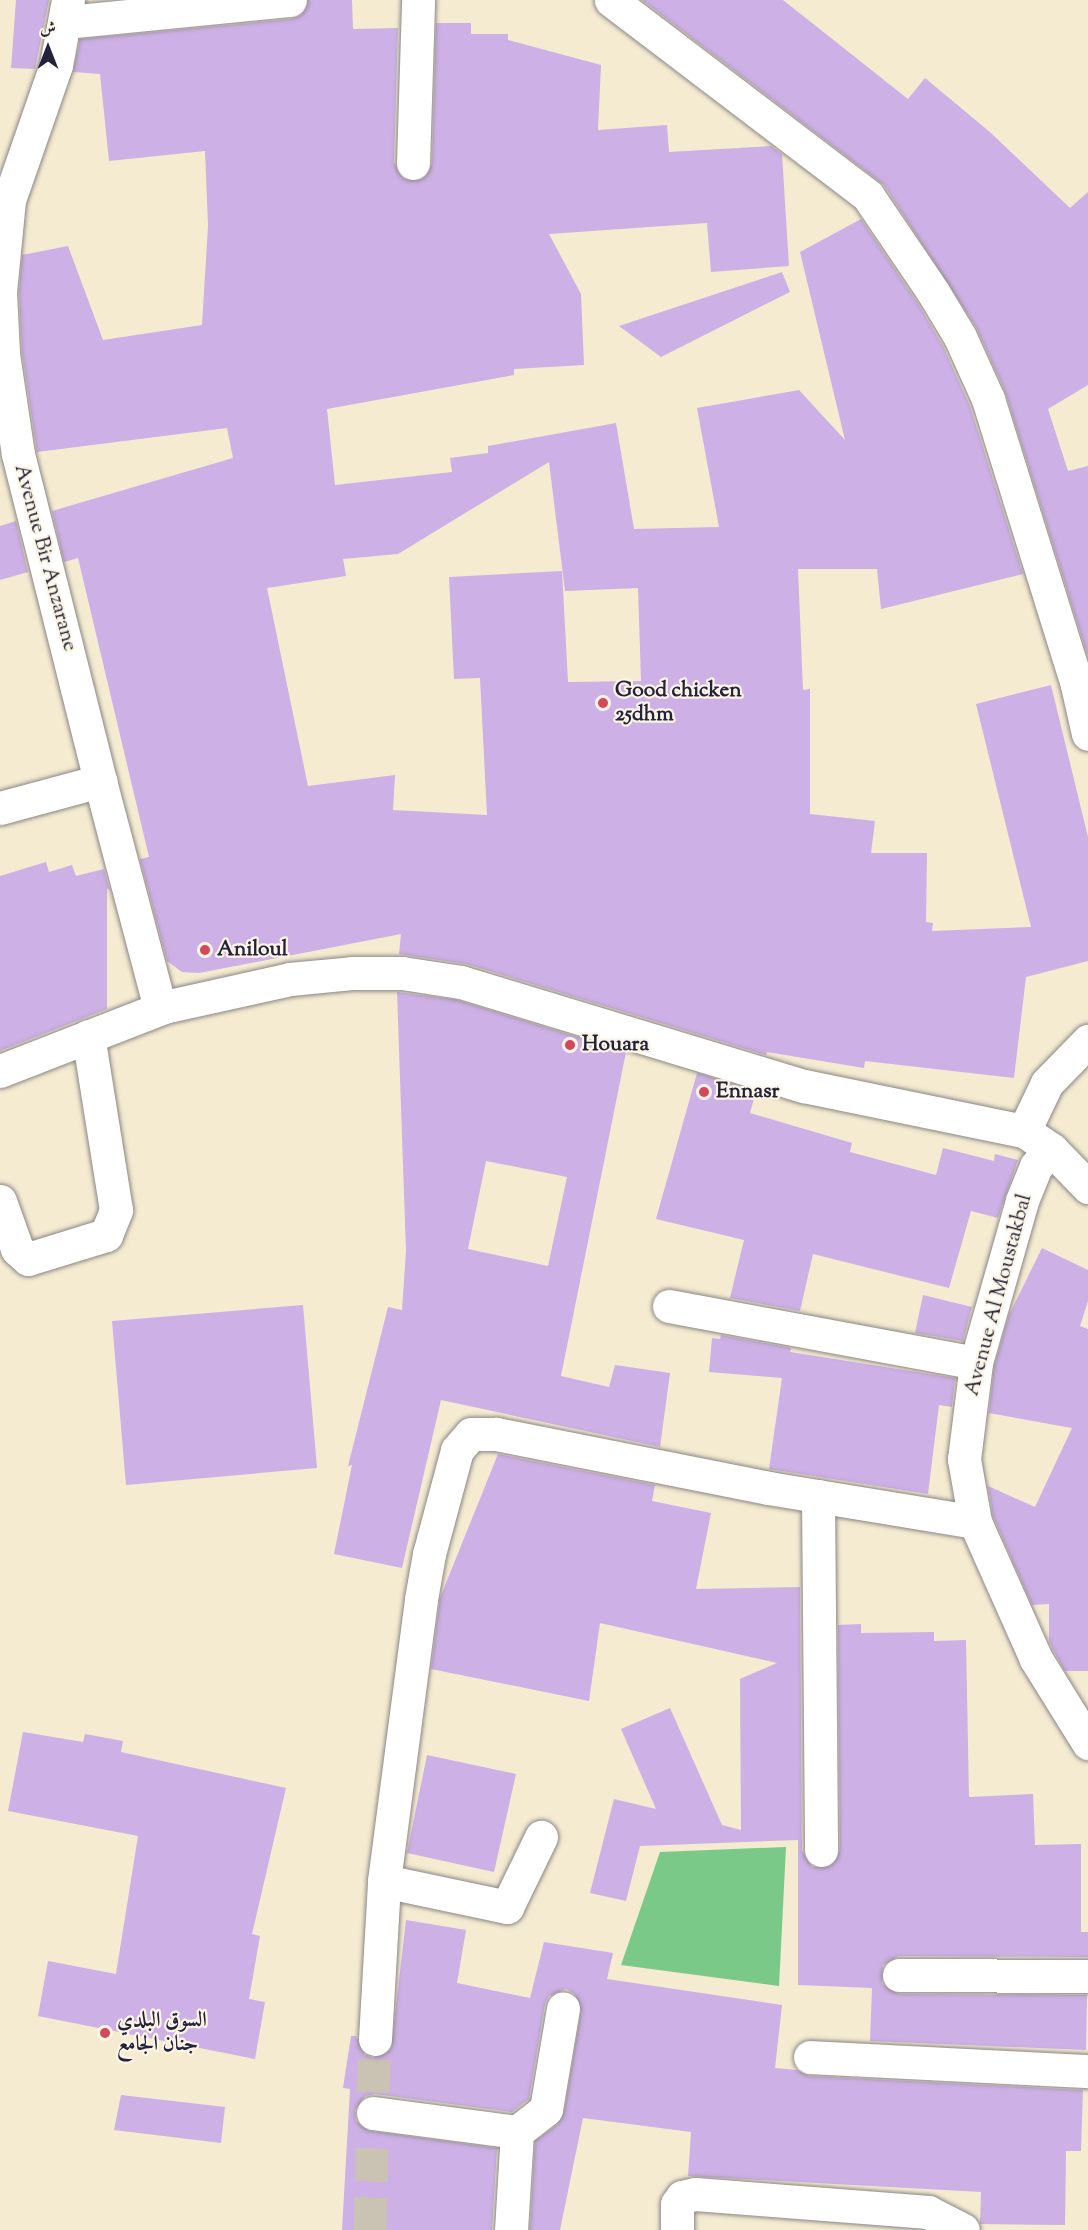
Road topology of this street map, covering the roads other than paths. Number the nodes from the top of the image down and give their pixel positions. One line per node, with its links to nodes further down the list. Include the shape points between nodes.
1 (290, 0): 4 (street)
2 (418, 0): 5 (street)
3 (611, 0): 8 (street, via 867,196 933,291 960,337 988,399 1077,685)
4 (67, 11): 6 (street, Avenue Bir Anzarane, via 38,122)
5 (412, 163)
6 (5, 201): 7 (street, Avenue Bir Anzarane, via 0,291)
7 (9, 456): 9 (street, Avenue Bir Anzarane)
8 (1088, 734)
9 (100, 781): 10 (street); 11 (street, Avenue Bir Anzarane, via 158,1000)
10 (0, 808)
11 (164, 1007): 12 (street); 15 (street, via 290,979 352,973 402,973 461,981 804,1086)
12 (88, 1036): 14 (street); 18 (street, via 116,1210 106,1235 28,1258 17,1249)
13 (1088, 1041): 15 (street, via 1047,1083)
14 (0, 1071)
15 (1024, 1131): 16 (street)
16 (1052, 1150): 17 (street); 20 (street, Avenue Al Moustakbal, via 1036,1166 1022,1201)
17 (1088, 1187)
18 (0, 1201)
19 (669, 1306): 20 (street)
20 (976, 1364): 22 (street, Avenue Al Moustakbal, via 964,1459)
21 (818, 1496): 22 (street); 25 (street); 26 (street, via 496,1434 471,1434 457,1450 429,1554)
22 (975, 1522): 23 (street, Avenue Al Moustakbal, via 1036,1659)
23 (1088, 1743)
24 (541, 1837): 26 (street, via 507,1907)
25 (821, 1850)
26 (384, 1881): 30 (street)
27 (899, 1975): 28 (street)
28 (1088, 1976)
29 (563, 2008): 34 (street, via 546,2109)
30 (375, 2039)
31 (810, 2057): 32 (street)
32 (1088, 2070)
33 (373, 2114): 34 (street)
34 (517, 2132): 36 (street)
35 (867, 2218): 37 (street, via 695,2194 677,2204); 38 (street, via 928,2212)
36 (511, 2230)
37 (677, 2230)
38 (963, 2230)

